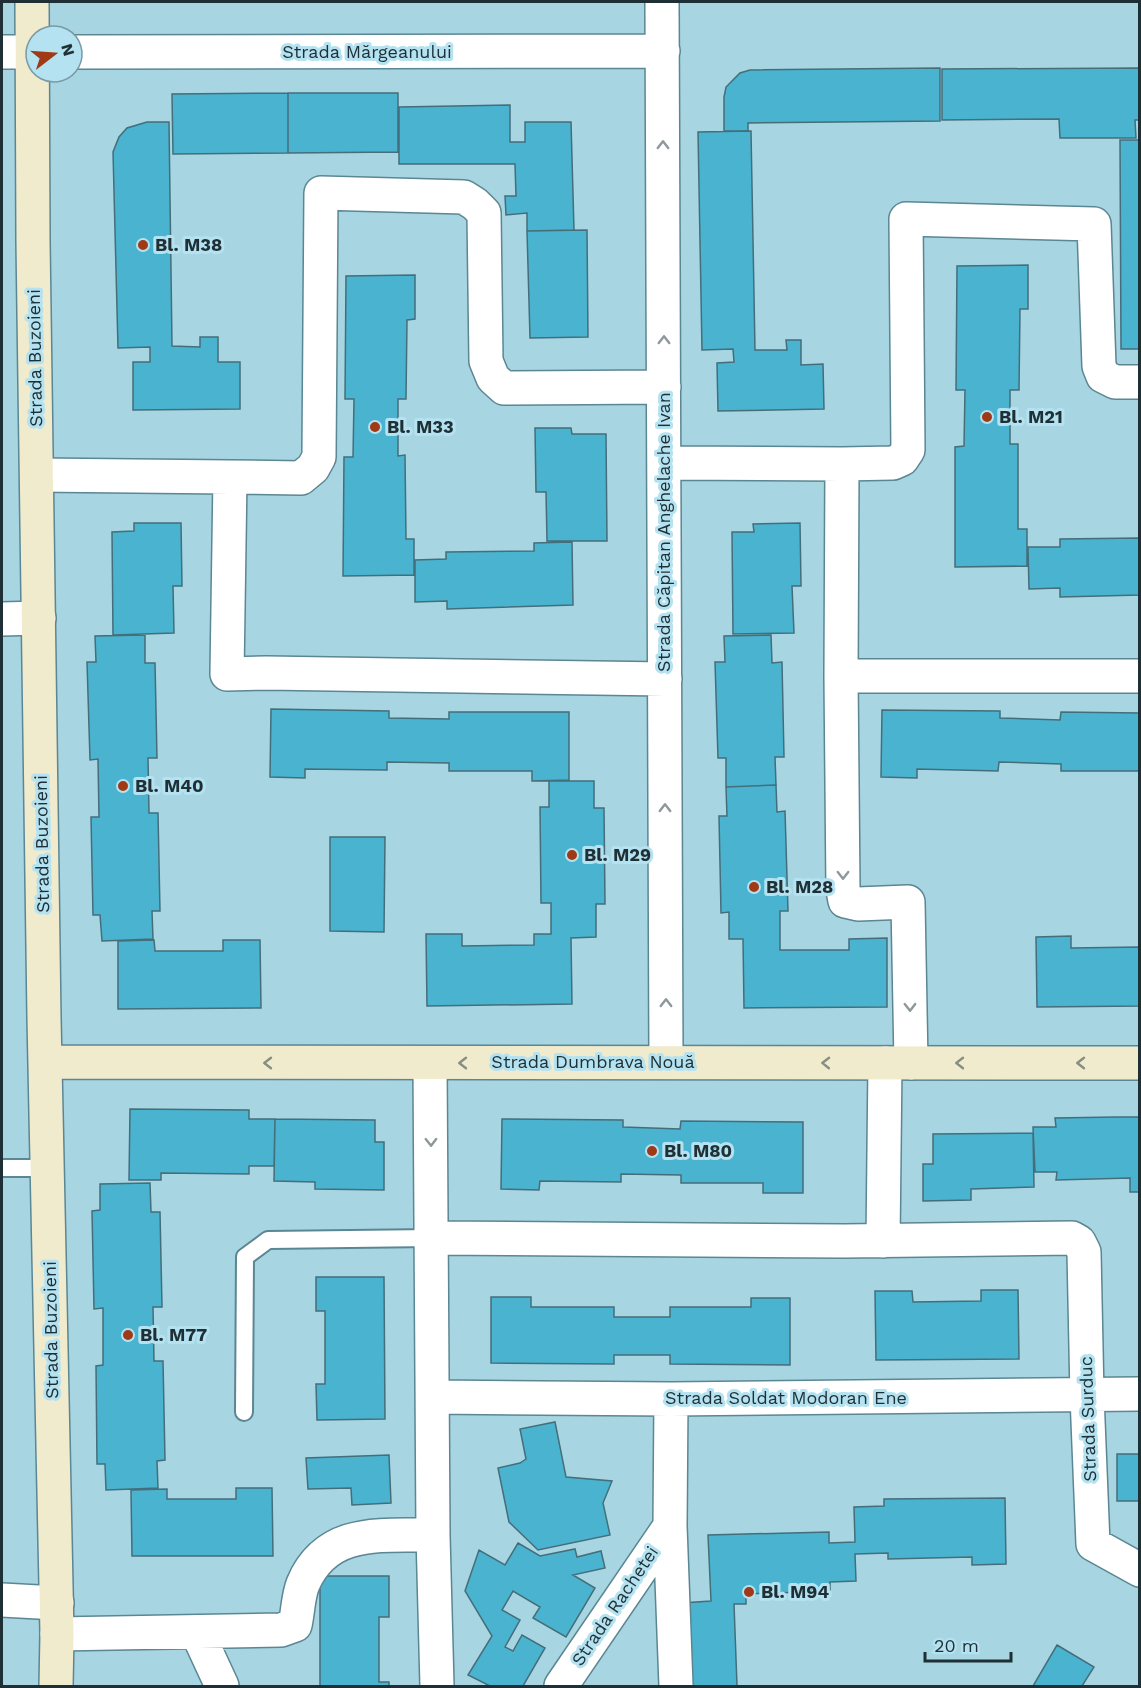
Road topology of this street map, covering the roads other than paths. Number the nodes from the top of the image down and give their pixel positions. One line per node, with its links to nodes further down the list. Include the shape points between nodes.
1 (32, 2): 4 (street, Strada Buzoieni)
2 (662, 2): 3 (street, Strada Căpitan Anghelache Ivan)
3 (663, 51): 5 (street, Strada Mărgeanului); 7 (street, Strada Căpitan Anghelache Ivan, one-way to 3)
4 (23, 52): 10 (street, Strada Buzoieni)
5 (84, 52)
6 (1140, 382): 9 (street, via 1115,382 1103,376 1099,366 1094,224 906,219 908,450 893,463)
7 (664, 387): 8 (street, Strada Căpitan Anghelache Ivan); 11 (street, via 504,388 493,378 486,361 484,213 464,197 321,193 319,457 301,478)
8 (664, 463): 9 (street); 16 (street, Strada Căpitan Anghelache Ivan)
9 (842, 464): 14 (street)
10 (37, 475): 11 (street); 12 (street, Strada Buzoieni)
11 (230, 477): 16 (street, via 227,674)
12 (39, 618): 13 (street); 17 (street, Strada Buzoieni)
13 (2, 619)
14 (841, 676): 15 (street); 20 (street, one-way to 20, via 845,901 908,902)
15 (1140, 676)
16 (665, 679): 18 (street, Strada Căpitan Anghelache Ivan, one-way to 16)
17 (46, 1062): 19 (street, Strada Dumbrava Nouă, one-way to 17); 23 (street, Strada Buzoieni)
18 (666, 1062): 19 (street, Strada Dumbrava Nouă, one-way to 19); 20 (street, Strada Dumbrava Nouă, one-way to 18)
19 (430, 1063): 24 (street, one-way to 24)
20 (898, 1063): 21 (street, Strada Dumbrava Nouă, one-way to 20); 25 (street)
21 (1140, 1064)
22 (2, 1168): 23 (lane)
23 (47, 1168): 37 (street, Strada Buzoieni)
24 (432, 1238): 25 (street); 28 (street); 30 (lane, via 268,1240 245,1257)
25 (883, 1241): 27 (street, Strada Surduc, via 1072,1238 1080,1242 1084,1252)
26 (1140, 1394): 27 (street, Strada Soldat Modoran Ene)
27 (1087, 1396): 29 (street, Strada Soldat Modoran Ene); 33 (street, Strada Surduc)
28 (433, 1397): 29 (street, Strada Soldat Modoran Ene); 32 (street)
29 (671, 1398): 31 (street, Strada Rachetei)
30 (244, 1412)
31 (670, 1526): 42 (street, Strada Rachetei); 43 (street, Strada Rachetei)
32 (433, 1535): 38 (street, via 364,1536 335,1545 318,1559 303,1584 295,1625 281,1630); 41 (street)
33 (1093, 1544): 34 (street); 35 (street)
34 (1140, 1544)
35 (1140, 1570)
36 (2, 1600): 37 (street)
37 (57, 1618): 38 (street); 39 (street, Strada Buzoieni)
38 (197, 1632): 40 (street)
39 (56, 1686)
40 (222, 1686)
41 (437, 1686)
42 (561, 1686)
43 (676, 1686)

